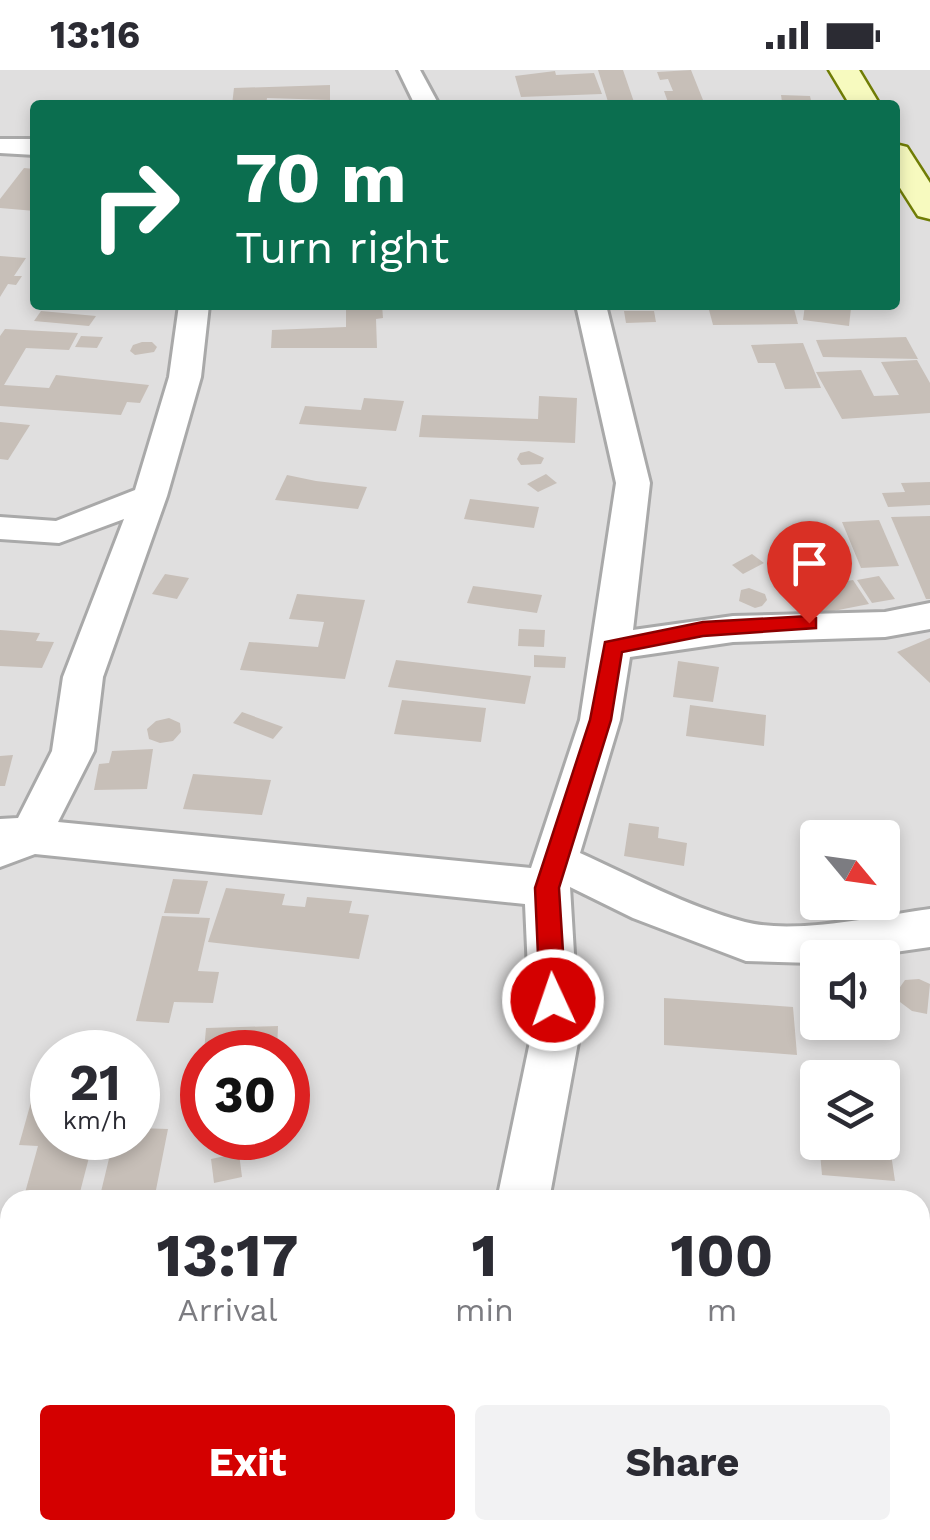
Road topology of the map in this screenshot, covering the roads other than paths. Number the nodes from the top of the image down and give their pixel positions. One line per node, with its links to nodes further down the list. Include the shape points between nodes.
1 (409, 70): 3 (street)
2 (844, 70): 4 (street)
3 (424, 100)
4 (862, 100)
5 (0, 146): 6 (street)
6 (30, 147)
7 (900, 162): 8 (street)
8 (928, 204)
9 (193, 310): 11 (street, via 185,377)
10 (592, 310): 16 (street, via 632,483)
11 (150, 496): 13 (street); 14 (street)
12 (0, 528): 13 (street)
13 (59, 532): 14 (street)
14 (118, 576): 17 (street, via 83,677 73,750)
15 (930, 616): 16 (street, via 908,625 703,629)
16 (612, 647): 18 (street, via 600,720)
17 (10, 840): 18 (street)
18 (550, 874): 19 (street, via 746,942 812,944); 20 (street, via 555,1038)
19 (930, 928)
20 (525, 1190)

